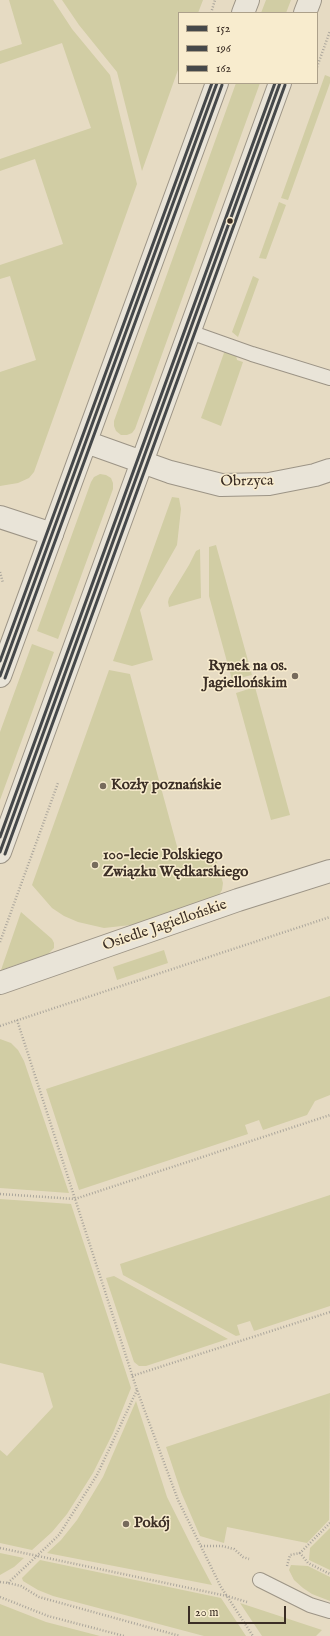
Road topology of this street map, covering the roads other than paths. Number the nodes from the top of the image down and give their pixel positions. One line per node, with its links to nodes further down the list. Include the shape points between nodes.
1 (248, 0): 3 (street)
2 (310, 0): 4 (street)
3 (243, 12)
4 (305, 12)
5 (217, 84): 9 (street)
6 (280, 84): 7 (street)
7 (190, 332): 8 (lane); 10 (street)
8 (330, 378)
9 (86, 442): 10 (street, Obrzyca); 13 (street)
10 (142, 462): 11 (street, Obrzyca, via 220,485 270,484); 15 (street)
11 (330, 470)
12 (0, 518): 13 (street)
13 (52, 534): 14 (street)
14 (0, 676)
15 (0, 852)
16 (330, 871): 17 (street, Osiedle Jagiellońskie, via 238,900)
17 (0, 983)
18 (260, 1580): 19 (lane, via 310,1605)
19 (330, 1611)

